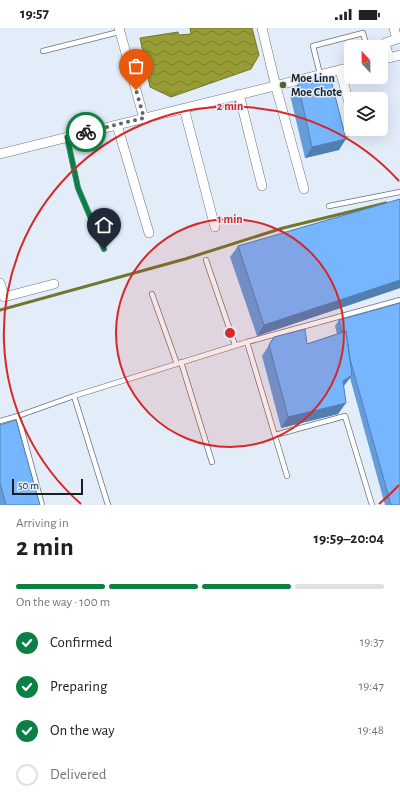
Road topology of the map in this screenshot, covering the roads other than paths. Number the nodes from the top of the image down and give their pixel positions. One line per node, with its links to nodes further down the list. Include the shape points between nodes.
1 (262, 28): 12 (street)
2 (394, 28): 5 (street, via 397,38)
3 (119, 30): 6 (lane); 16 (street)
4 (365, 40): 11 (lane, via 363,33 313,46)
5 (388, 42)
6 (43, 51)
7 (400, 55): 8 (street)
8 (388, 58)
9 (344, 69): 10 (street)
10 (340, 70): 11 (street); 13 (street)
11 (318, 78): 12 (street)
12 (276, 87): 14 (street); 21 (street)
13 (346, 92)
14 (239, 94): 15 (street); 20 (street)
15 (184, 108): 16 (street); 24 (street)
16 (144, 118): 17 (street)
17 (116, 125): 18 (street); 25 (street)
18 (67, 137): 19 (street); 26 (lane, via 78,188)
19 (0, 154)
20 (262, 186)
21 (304, 190)
22 (400, 192): 23 (lane)
23 (329, 206)
24 (215, 227)
25 (149, 233)
26 (104, 249)
27 (206, 260): 33 (lane)
28 (0, 283): 29 (street, via 4,297)
29 (54, 284)
30 (152, 294): 34 (lane)
31 (400, 300): 32 (lane)
32 (247, 342): 33 (lane); 38 (lane)
33 (235, 345): 34 (lane)
34 (179, 363): 35 (lane); 39 (lane)
35 (74, 396): 36 (lane); 42 (lane)
36 (18, 416): 37 (lane); 41 (lane)
37 (0, 421)
38 (275, 435): 40 (lane); 43 (lane, via 345,416)
39 (212, 462)
40 (287, 476)
41 (42, 505)
42 (108, 505)
43 (372, 505)

